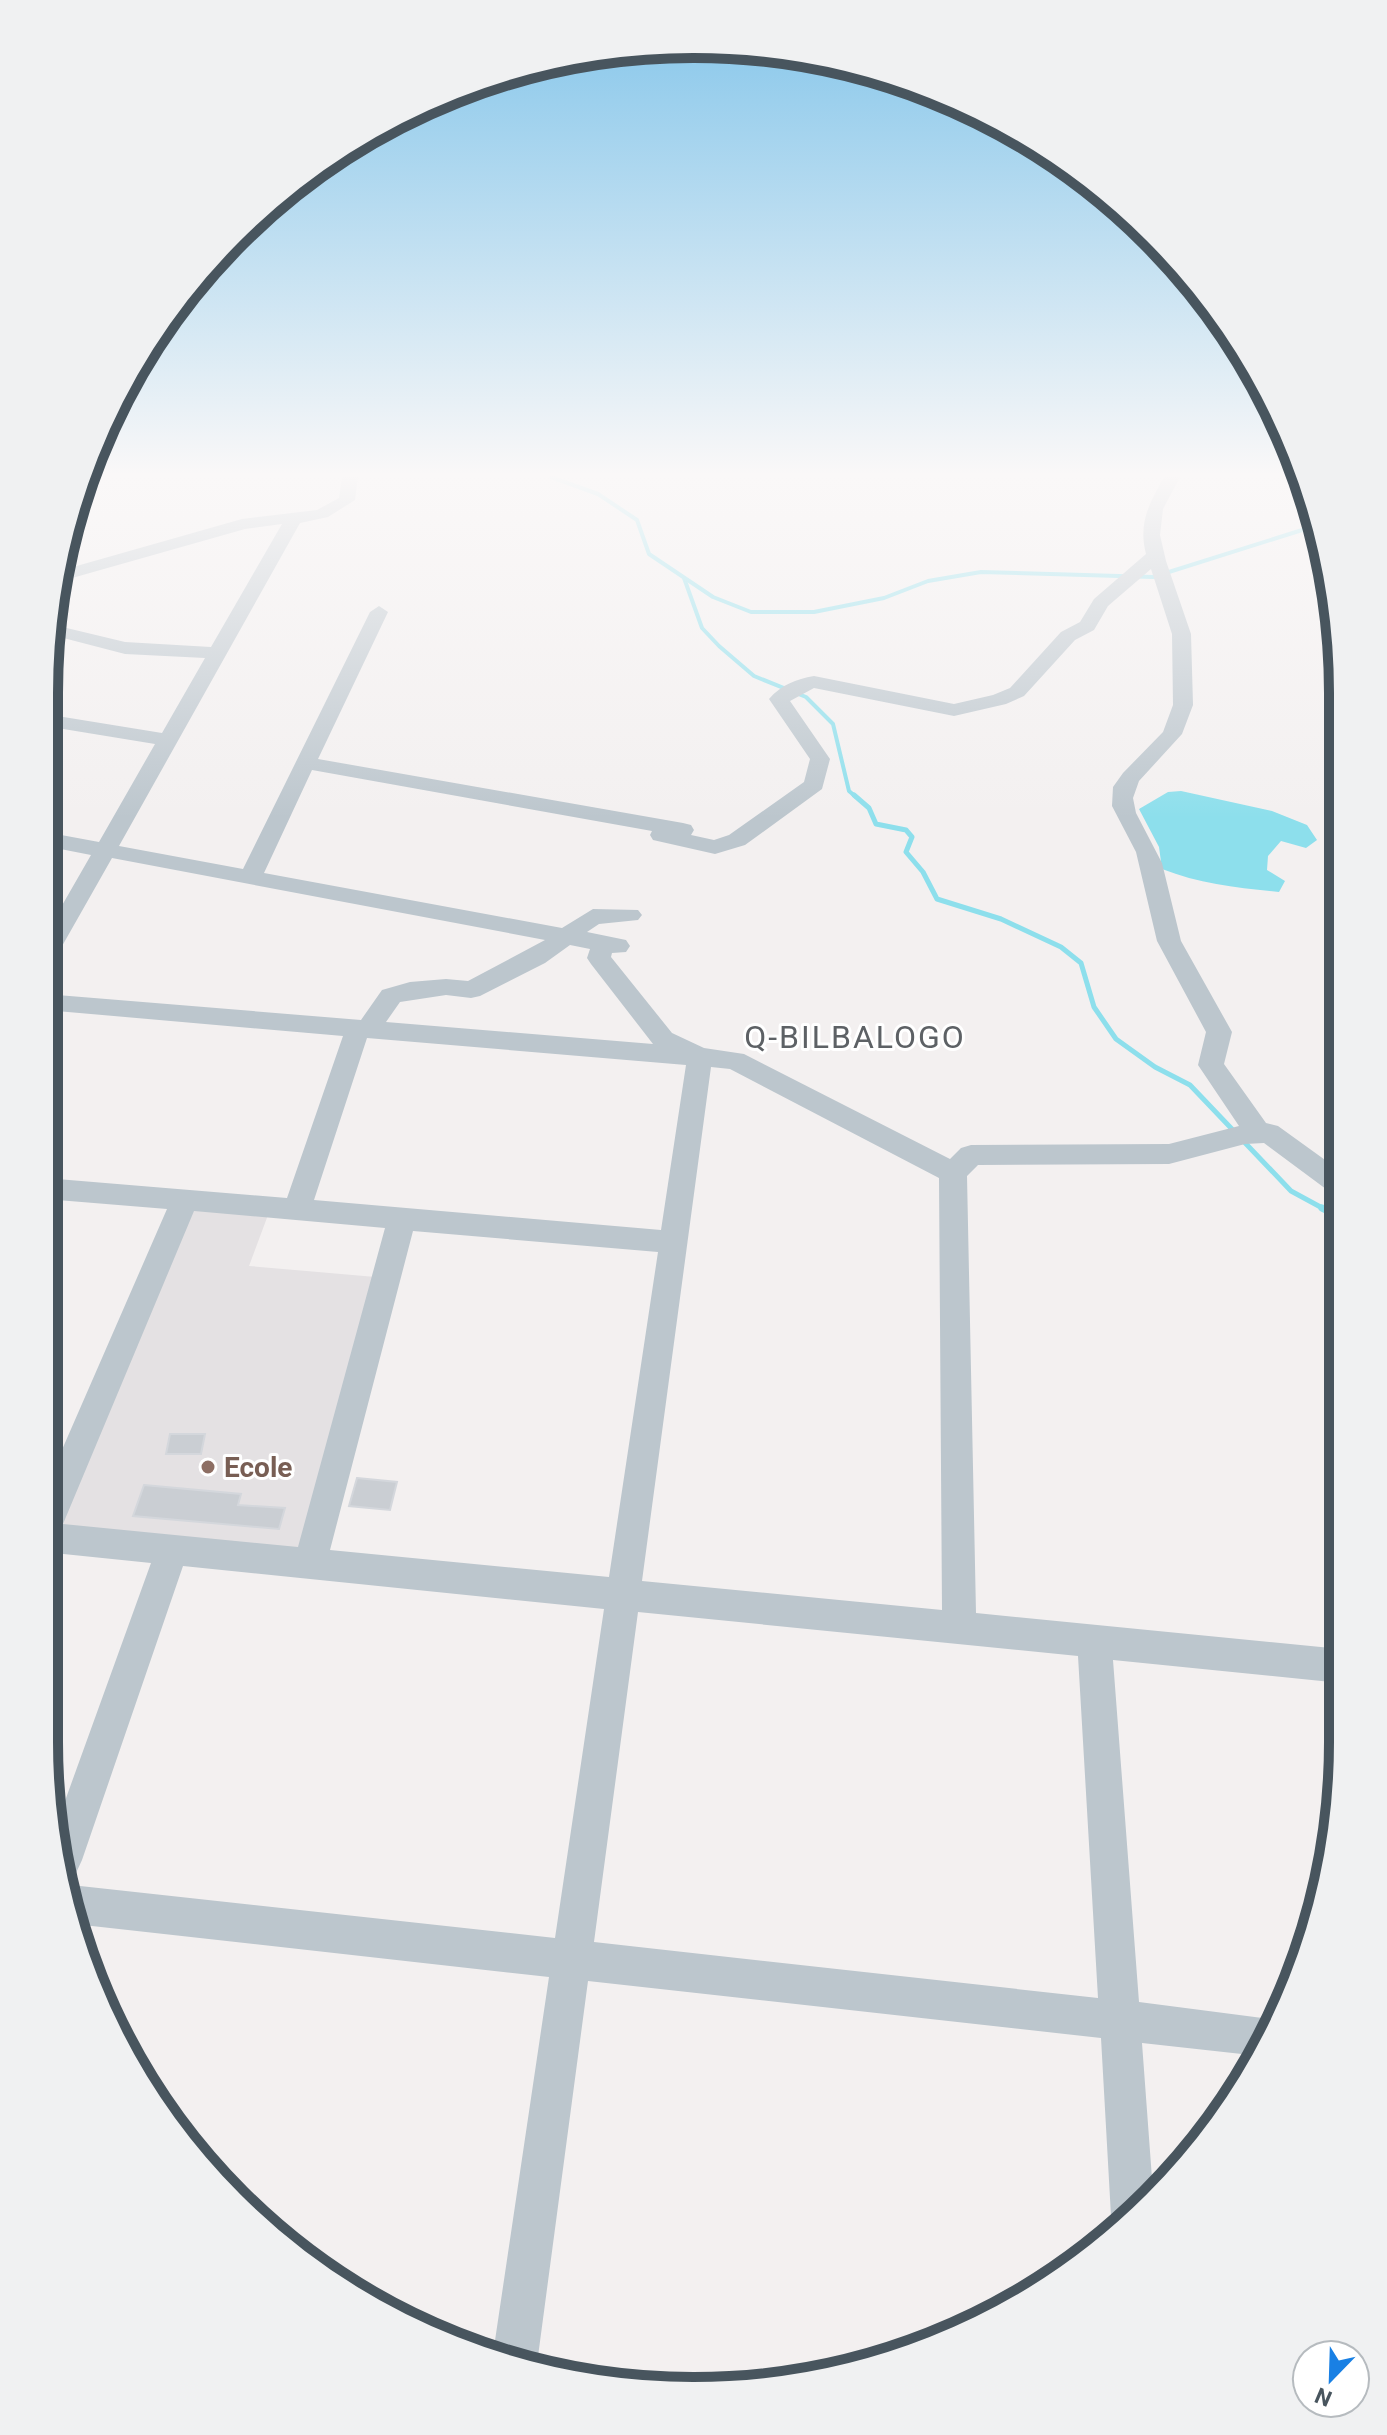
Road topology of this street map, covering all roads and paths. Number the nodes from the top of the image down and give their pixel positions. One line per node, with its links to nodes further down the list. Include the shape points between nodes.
1 (253, 591): 6 (street)
2 (1115, 591): 12 (street, via 1087,626 1068,636 1017,692 999,700 954,710 833,684 801,684 790,690 779,699 820,759 814,784)
3 (1169, 591): 21 (street, via 1181,628 1181,715 1161,750 1131,776 1121,794 1124,813 1147,853 1168,940 1219,1032 1211,1065)
4 (379, 612): 9 (street)
5 (61, 632): 6 (street, via 125,648)
6 (218, 653): 8 (street)
7 (58, 722): 8 (street)
8 (168, 740): 13 (street)
9 (306, 763): 12 (street); 14 (street)
10 (661, 835): 12 (street, via 715,847)
11 (58, 841): 13 (street)
12 (742, 841)
13 (105, 850): 14 (street); 16 (street)
14 (250, 877): 17 (street)
15 (630, 915): 17 (street, via 593,917)
16 (58, 933)
17 (564, 936): 19 (street, via 537,957 471,990 446,987 391,996); 20 (street, via 610,944 599,958 663,1039)
18 (58, 1003): 19 (street)
19 (363, 1028): 20 (street); 26 (street)
20 (700, 1057): 22 (street, via 735,1060); 28 (street)
21 (1244, 1136): 22 (street, via 1169,1154 971,1155); 23 (street, via 1269,1133)
22 (953, 1173): 34 (street)
23 (1329, 1177)
24 (58, 1189): 25 (street)
25 (185, 1200): 26 (street); 29 (street)
26 (297, 1209): 27 (street)
27 (402, 1218): 28 (street); 32 (street)
28 (673, 1242): 33 (street)
29 (58, 1496)
30 (58, 1538): 31 (street)
31 (172, 1549): 32 (street); 37 (street)
32 (310, 1563): 33 (street)
33 (623, 1594): 34 (street); 39 (street)
34 (959, 1628): 35 (street)
35 (1094, 1641): 36 (street); 40 (street)
36 (1329, 1665)
37 (67, 1848)
38 (80, 1905): 39 (street)
39 (572, 1960): 40 (street); 43 (street)
40 (1120, 2020): 41 (street); 42 (street)
41 (1256, 2036)
42 (1132, 2201)
43 (516, 2351)

